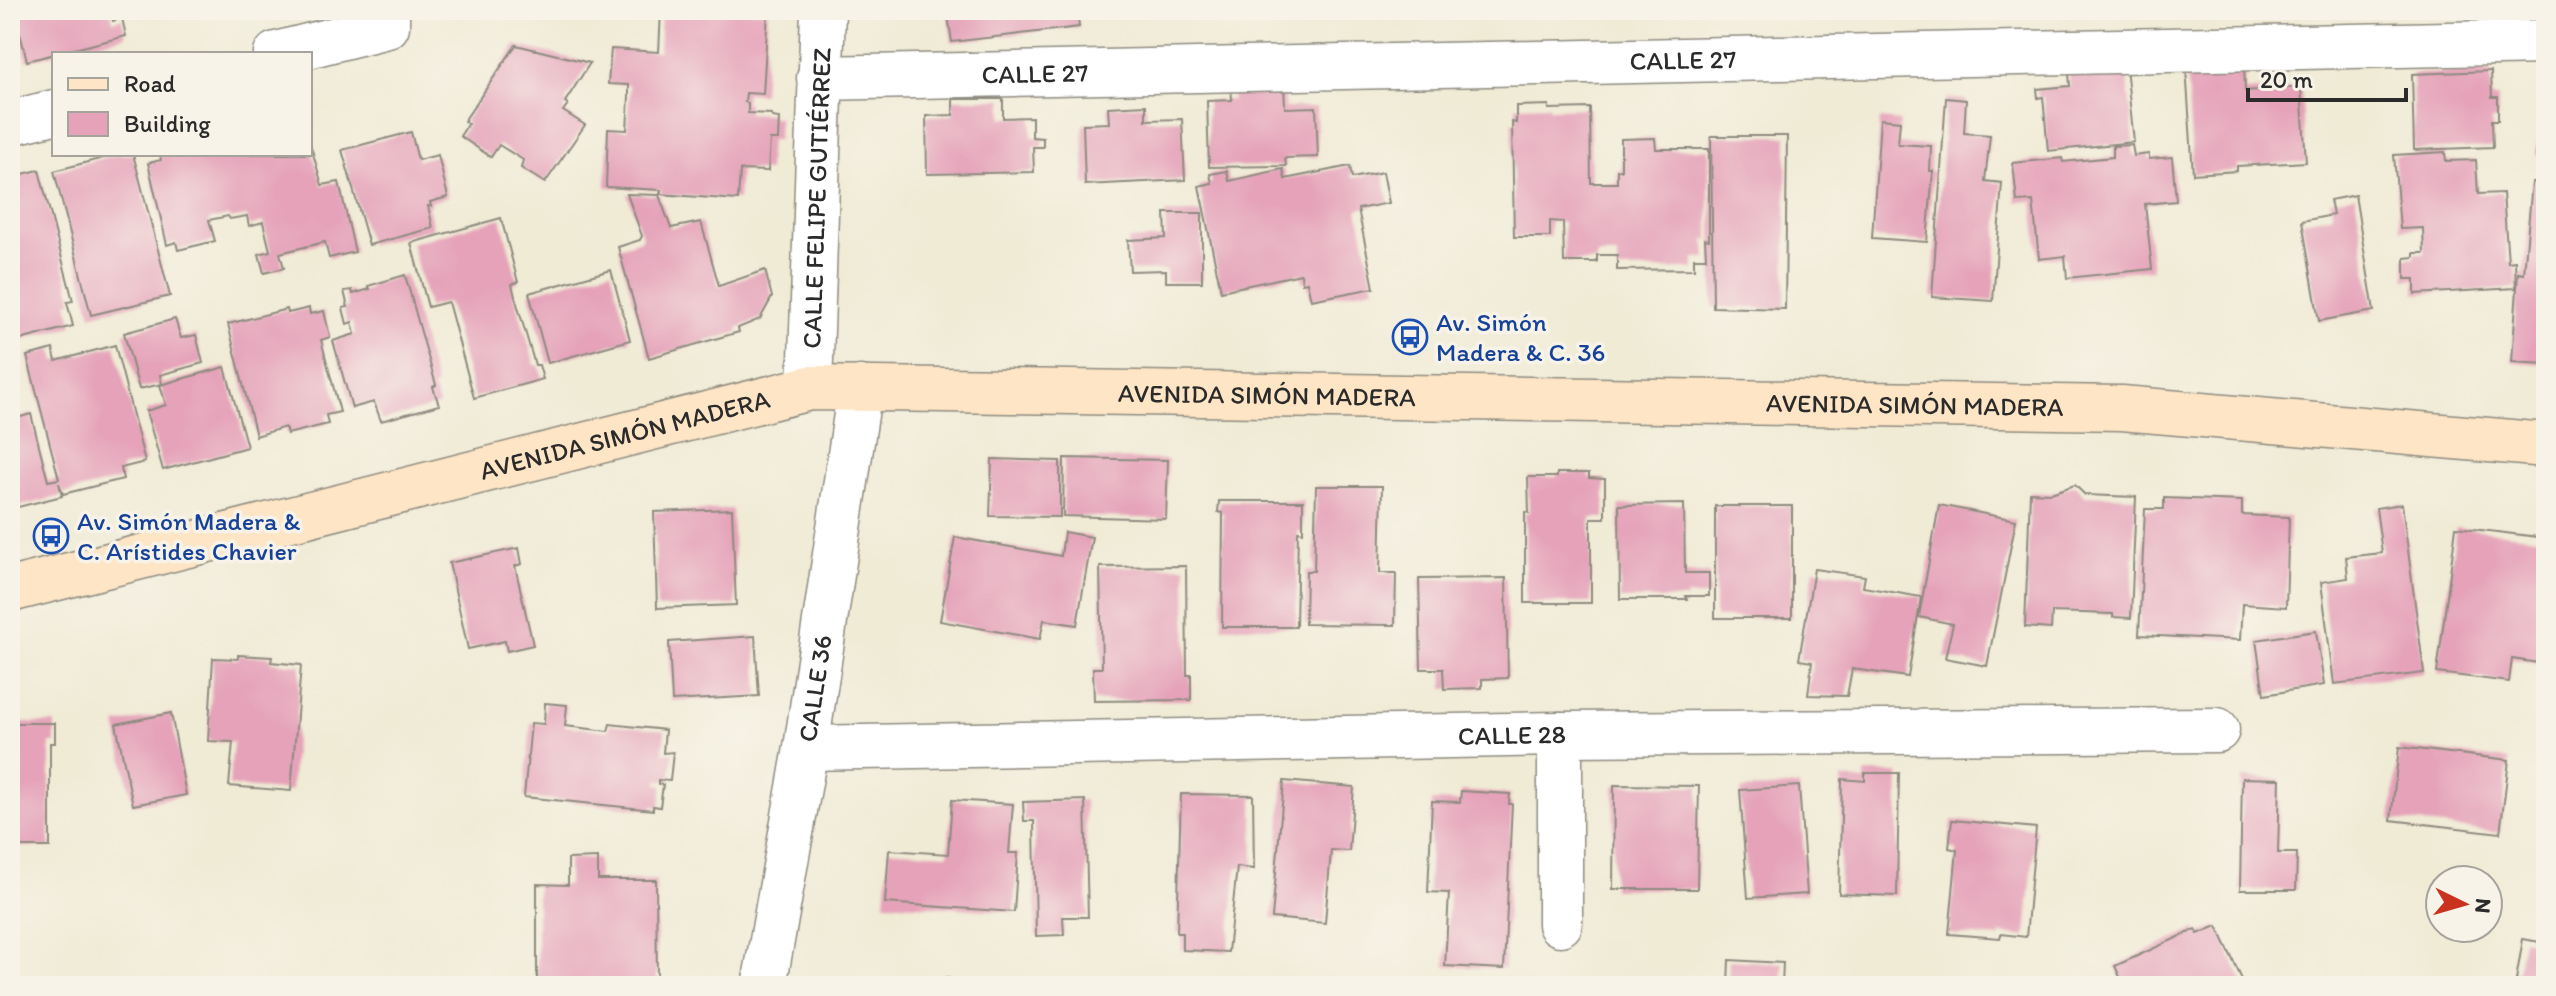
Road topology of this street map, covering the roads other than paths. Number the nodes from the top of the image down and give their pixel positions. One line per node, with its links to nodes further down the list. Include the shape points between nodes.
1 (387, 10): 4 (street, via 387,26)
2 (823, 10): 5 (street, CALLE FELIPE GUTIÉRREZ)
3 (2546, 42): 5 (street, CALLE 27)
4 (284, 52)
5 (819, 78): 8 (street, CALLE FELIPE GUTIÉRREZ)
6 (52, 112): 7 (street)
7 (10, 123)
8 (810, 388): 9 (street, AVENIDA SIMÓN MADERA); 11 (street, AVENIDA SIMÓN MADERA)
9 (860, 388): 10 (street, AVENIDA SIMÓN MADERA, via 2122,408); 14 (street, CALLE 36)
10 (2546, 445)
11 (10, 590)
12 (2217, 730): 13 (street, CALLE 28)
13 (1560, 734): 14 (street, CALLE 28); 15 (street)
14 (806, 748): 16 (street, CALLE 36)
15 (1560, 924)
16 (764, 986)

